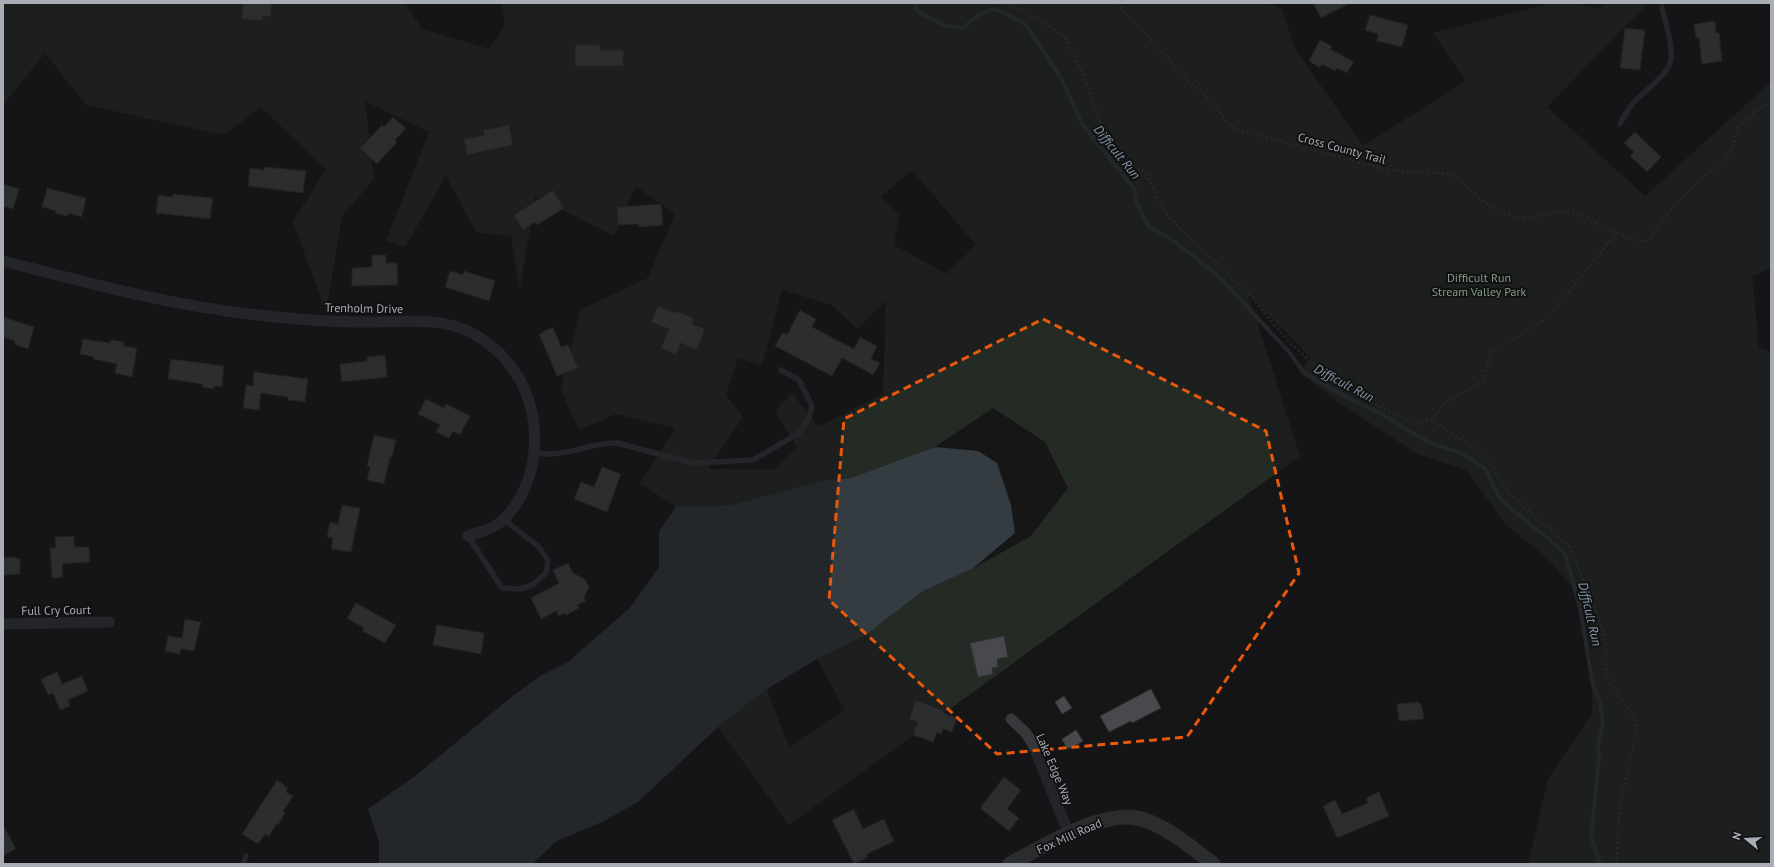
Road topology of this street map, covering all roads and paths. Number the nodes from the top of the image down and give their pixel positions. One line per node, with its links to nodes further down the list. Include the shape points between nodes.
1 (1005, 3): 9 (path, via 1016,6 1064,36 1084,76 1112,154 1145,172 1167,216 1247,292 1290,343 1333,381 1388,411 1417,424)
2 (1117, 3): 6 (path, Cross County Trail, via 1236,129 1387,170 1450,174 1480,199 1504,214 1520,218 1558,212 1571,213 1587,217 1606,230)
3 (1662, 7): 5 (lane, via 1671,60 1652,86 1633,104)
4 (1771, 102): 6 (path, Cross County Trail, via 1738,126 1734,143 1726,158 1665,216 1648,241 1633,240)
5 (1620, 124)
6 (1617, 232): 9 (path, via 1547,319 1491,352 1483,381 1445,402)
7 (3, 261): 10 (street, Trenholm Drive, via 119,291 258,315 337,322 423,321 453,325 492,346 515,371 526,392 533,415)
8 (781, 370): 10 (lane, via 799,380 812,406 808,420 799,433 753,460 693,463 617,443 572,452 547,455)
9 (1432, 420): 21 (path, via 1484,455 1511,495 1570,547 1606,638 1606,676 1638,725 1620,804)
10 (534, 453): 11 (street, Trenholm Drive, via 530,475 521,495)
11 (503, 519): 12 (street, Trenholm Drive, via 493,527); 12 (lane, via 538,546 548,560 546,572 532,585 519,589 502,588)
12 (468, 536)
13 (109, 622): 14 (street, Full Cry Court)
14 (3, 624)
15 (1011, 719): 16 (street, Lake Edge Way, via 1032,742)
16 (1069, 834): 19 (main road, Fox Mill Road); 20 (main road, Fox Mill Road, via 1108,819 1140,818 1172,834)
17 (246, 856): 18 (lane)
18 (243, 864)
19 (1010, 864)
20 (1213, 864)
21 (1616, 864)

